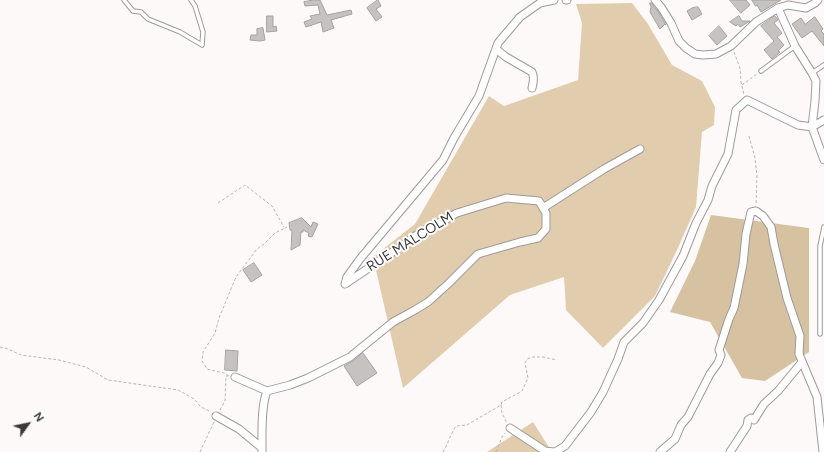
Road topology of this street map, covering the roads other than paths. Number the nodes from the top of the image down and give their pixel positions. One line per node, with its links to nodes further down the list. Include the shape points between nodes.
1 (124, 0): 2 (lane, via 133,11 141,12 148,19 202,44 203,32)
2 (192, 0)
3 (554, 0): 9 (street, RUE MALCOLM, via 540,3 520,17)
4 (655, 0): 7 (street, via 671,23 679,41 695,54 703,55 716,54 731,46 756,22)
5 (818, 0): 6 (street, via 806,8)
6 (786, 3): 7 (street)
7 (778, 8): 8 (street)
8 (795, 46): 11 (lane); 12 (street)
9 (496, 49): 13 (street, via 532,72); 18 (street, RUE MALCOLM, via 479,96 443,160 360,259 345,284 415,236 457,213 506,198 539,201)
10 (824, 65): 12 (lane)
11 (761, 71)
12 (812, 73): 15 (street, via 816,81)
13 (532, 88)
14 (824, 120): 15 (street)
15 (812, 127): 17 (street); 27 (street, via 798,125 747,100 736,110 728,154 683,256 659,300 643,323 624,342 603,392 591,412 565,446)
16 (640, 149): 18 (street)
17 (824, 160)
18 (543, 208): 23 (street, via 546,213 546,228 538,238 478,254 428,302 394,322 350,357 290,386)
19 (824, 227): 20 (lane, via 820,246)
20 (820, 334)
21 (802, 362): 28 (street, via 799,354 800,336 787,298 771,228 763,216 756,211 751,212 734,308 719,350 721,355 718,363 675,439); 29 (street, via 764,404 754,420 748,420 747,426); 30 (street, via 817,397)
22 (232, 376): 23 (street)
23 (267, 391): 26 (street, via 264,397)
24 (216, 416): 26 (street, via 239,429)
25 (510, 428): 27 (street, via 545,451)
26 (262, 450)
27 (554, 452)
28 (660, 452)
29 (730, 452)
30 (823, 452)

